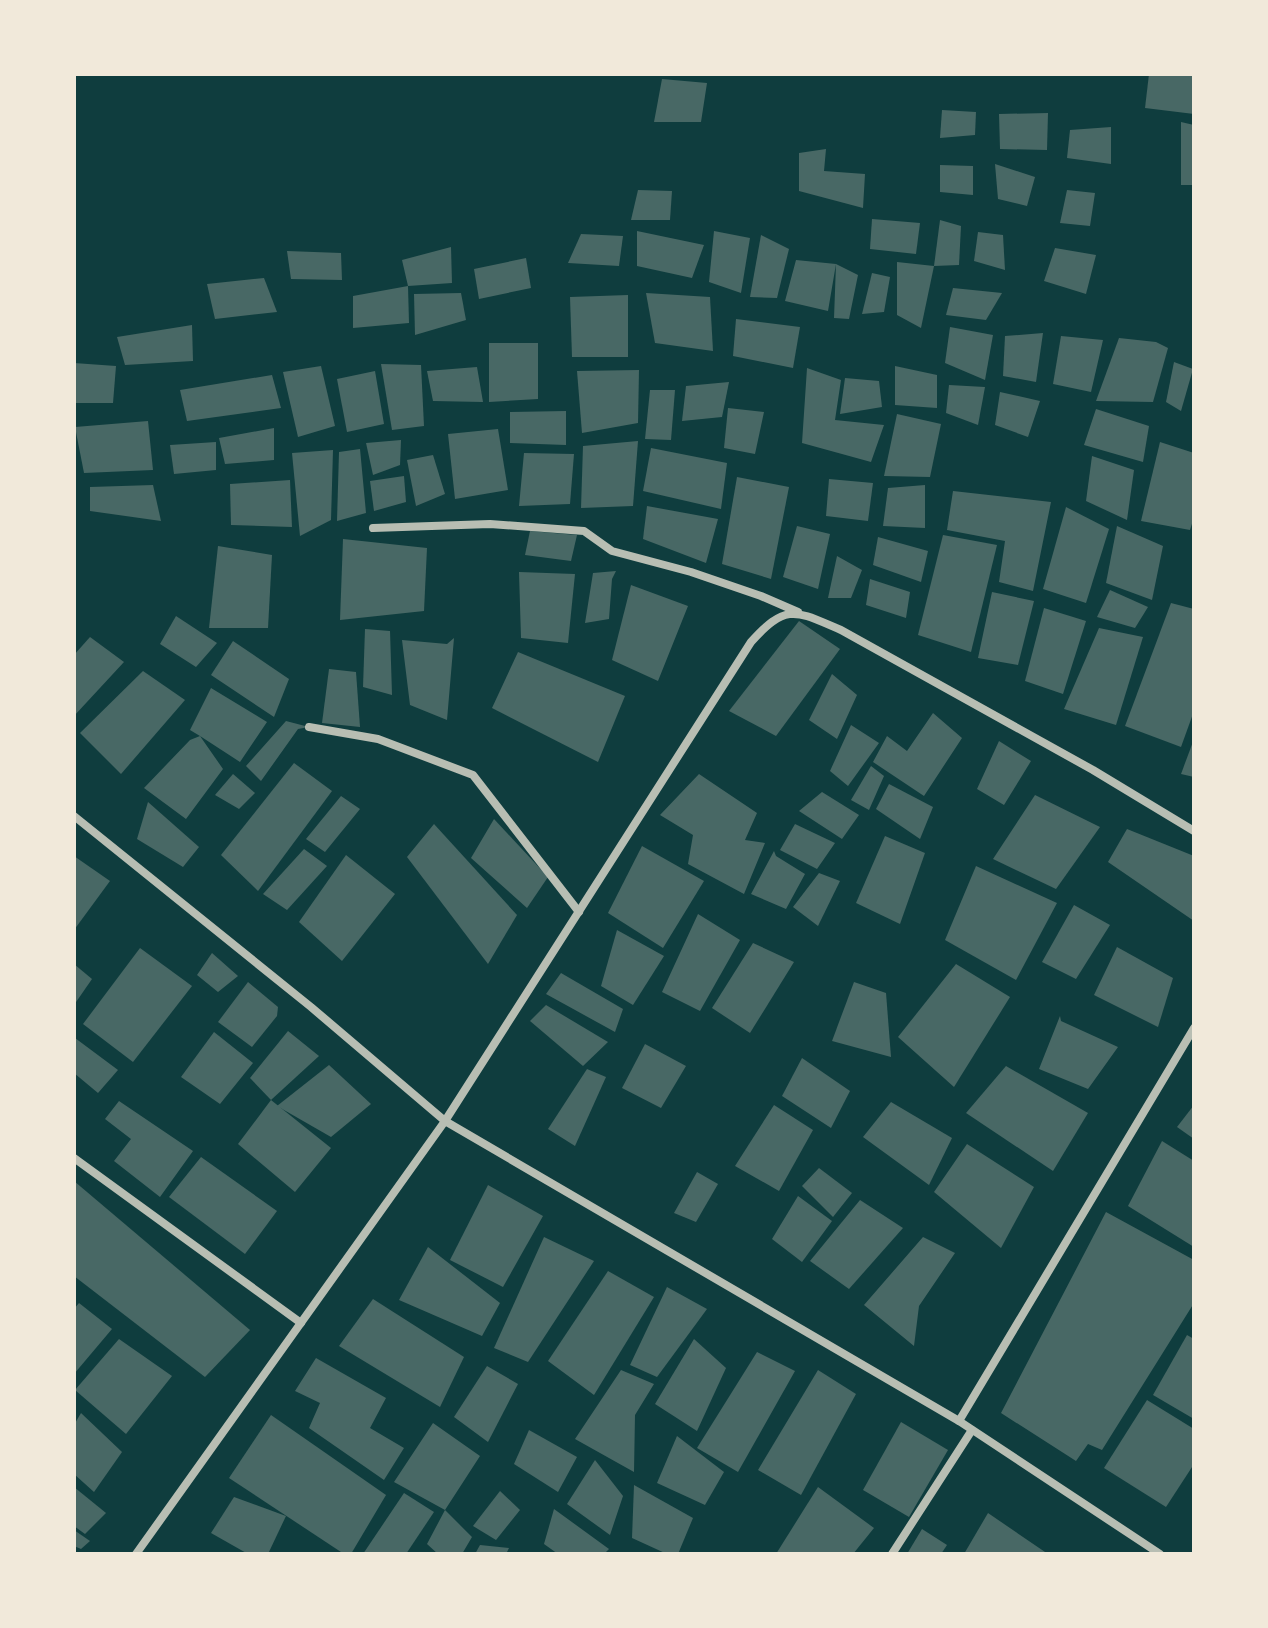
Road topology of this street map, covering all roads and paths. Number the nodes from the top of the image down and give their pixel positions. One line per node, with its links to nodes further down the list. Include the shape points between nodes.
1 (373, 528): 2 (street, via 490,524 584,531 612,551 691,572)
2 (799, 612): 5 (street, via 867,644); 6 (street, via 770,621 751,642)
3 (309, 727): 6 (street, via 378,739 473,775)
4 (74, 816): 8 (street)
5 (1194, 831)
6 (579, 912): 8 (street)
7 (1194, 1028): 11 (street)
8 (445, 1121): 10 (street); 11 (street)
9 (74, 1158): 10 (street)
10 (301, 1323): 13 (street)
11 (959, 1421): 12 (street)
12 (972, 1430): 14 (street); 15 (street)
13 (136, 1554)
14 (892, 1554)
15 (1160, 1554)

